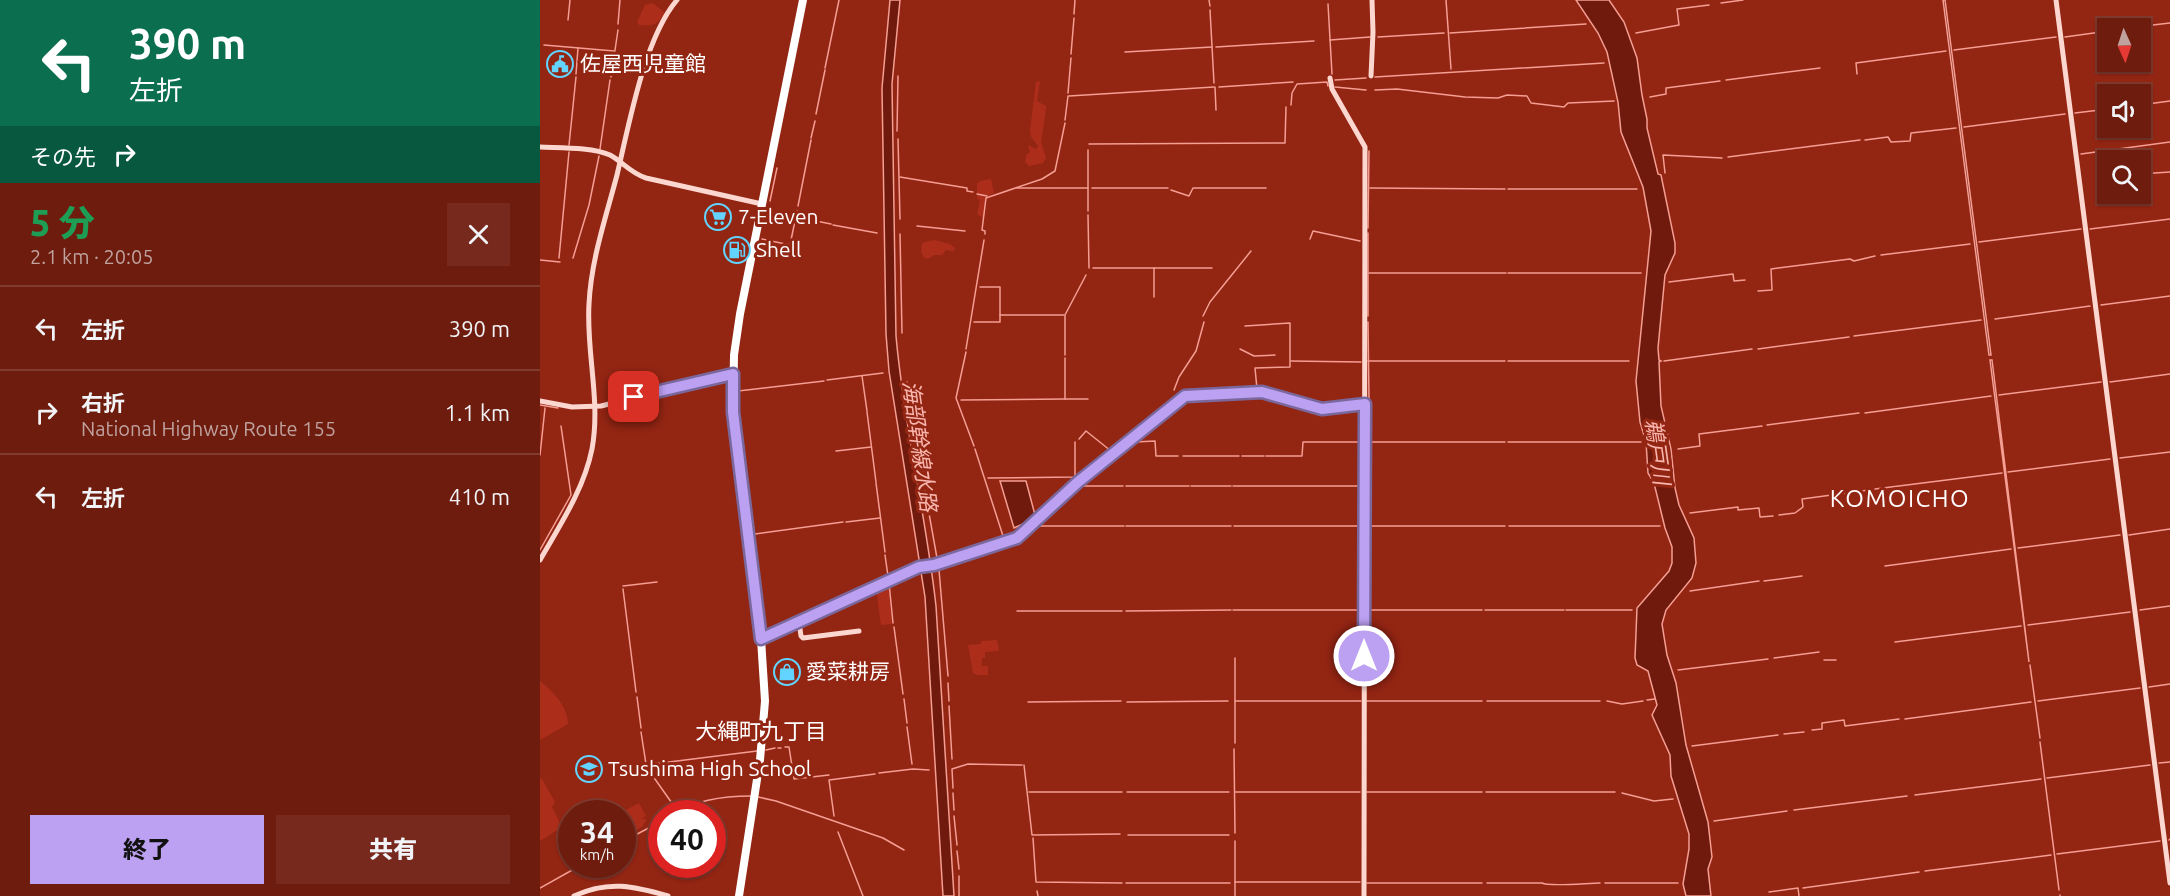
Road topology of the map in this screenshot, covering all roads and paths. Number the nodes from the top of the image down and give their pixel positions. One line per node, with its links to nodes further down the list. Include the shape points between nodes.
1 (677, 0): 8 (street, via 656,35)
2 (802, 0): 9 (highway)
3 (1372, 0): 5 (street)
4 (2055, 0): 18 (street)
5 (1371, 76)
6 (1330, 78): 12 (street, via 1332,89 1365,147)
7 (540, 147): 8 (street, via 600,152)
8 (620, 162): 9 (street, via 632,173 646,178); 13 (street, via 590,289 588,317)
9 (762, 204): 10 (highway, via 740,314)
10 (733, 374): 13 (street); 17 (highway, via 733,412)
11 (540, 402): 13 (street, via 572,407)
12 (1365, 404): 15 (street, via 1322,409 1262,392 1185,396 1078,482 1017,538 921,567); 22 (street)
13 (595, 405): 14 (street, via 592,446 583,479)
14 (540, 560)
15 (799, 622): 16 (street, via 803,638); 17 (street)
16 (859, 631)
17 (761, 639): 21 (highway, via 765,701)
18 (2170, 883)
19 (574, 896): 20 (street, via 593,888 618,886)
20 (668, 896)
21 (739, 896)
22 (1364, 896)

